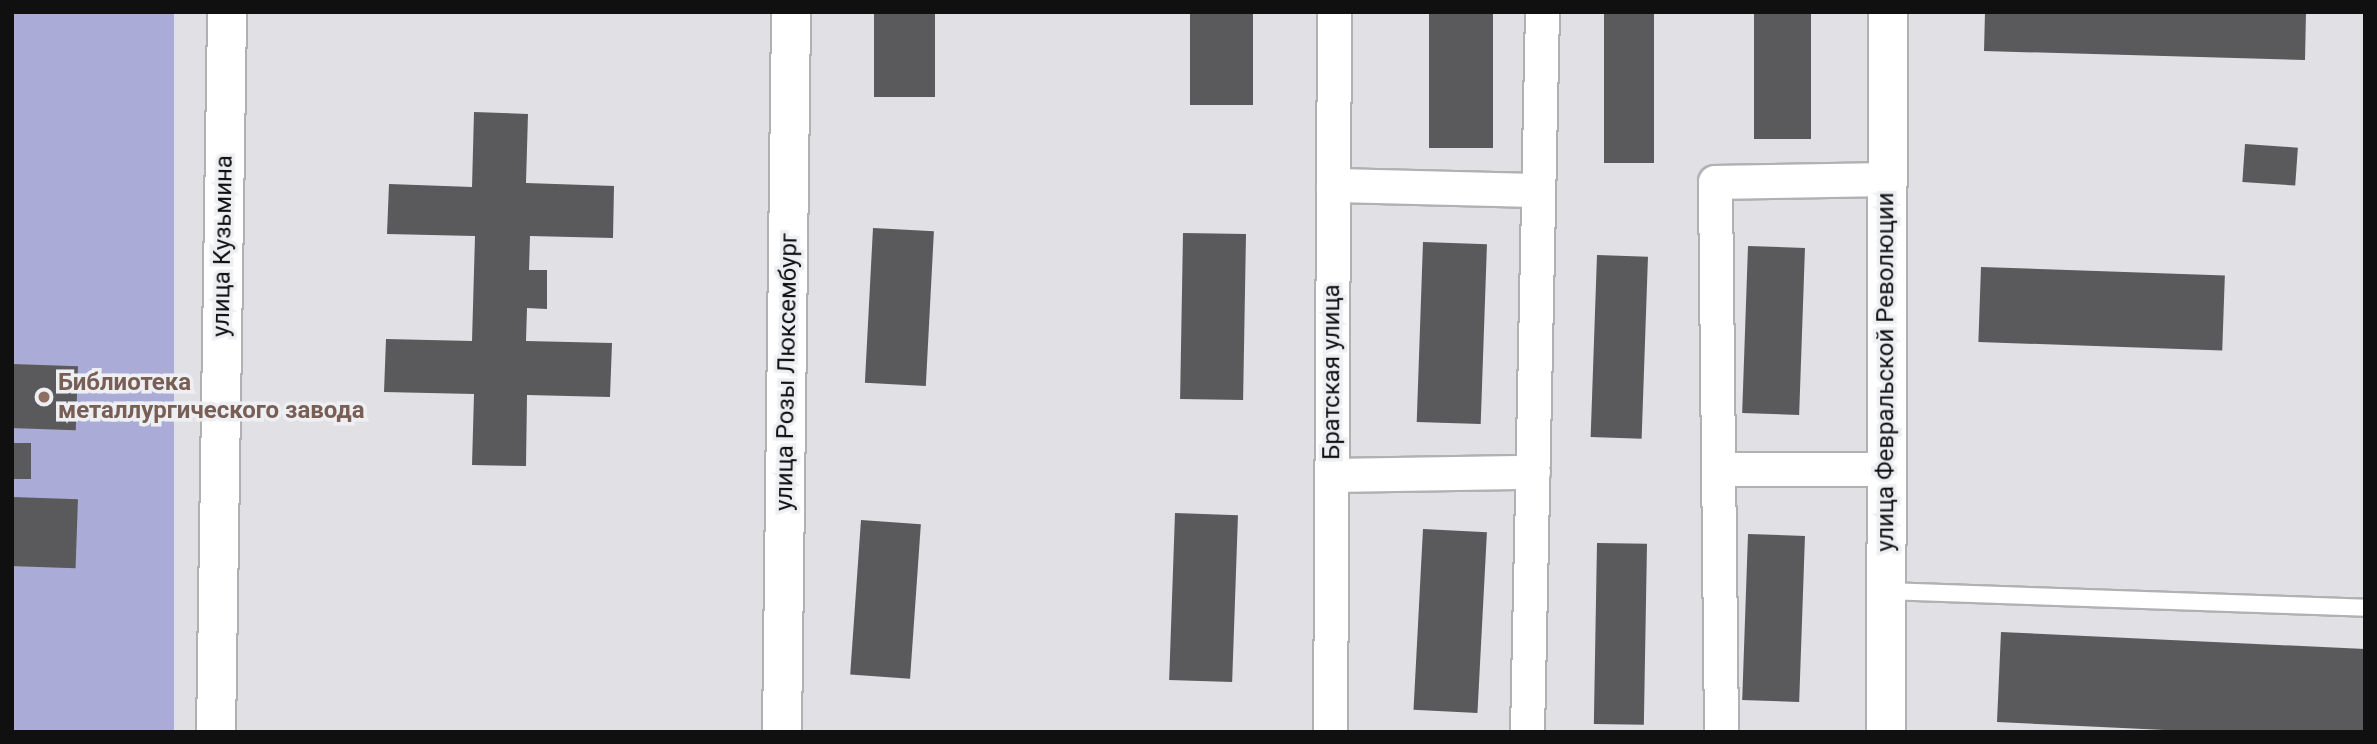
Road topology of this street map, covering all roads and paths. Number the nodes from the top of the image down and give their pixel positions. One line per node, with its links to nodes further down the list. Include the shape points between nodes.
1 (227, 12): 15 (street, улица Кузьмина)
2 (791, 12): 16 (street, улица Розы Люксембург)
3 (1334, 12): 7 (street, Братская улица)
4 (1542, 12): 8 (street)
5 (1888, 12): 6 (street, улица Февральской Революции)
6 (1886, 179): 9 (street, улица Февральской Революции); 10 (street, via 1714,182)
7 (1333, 186): 8 (street); 12 (street, Братская улица)
8 (1538, 190): 11 (street)
9 (1886, 469): 10 (street); 13 (street, улица Февральской Революции)
10 (1718, 470): 19 (street)
11 (1533, 472): 12 (street); 18 (street)
12 (1332, 475): 17 (street, Братская улица)
13 (1886, 591): 14 (lane); 20 (street, улица Февральской Революции)
14 (2365, 608)
15 (216, 732)
16 (782, 732)
17 (1330, 732)
18 (1527, 732)
19 (1721, 732)
20 (1886, 732)

